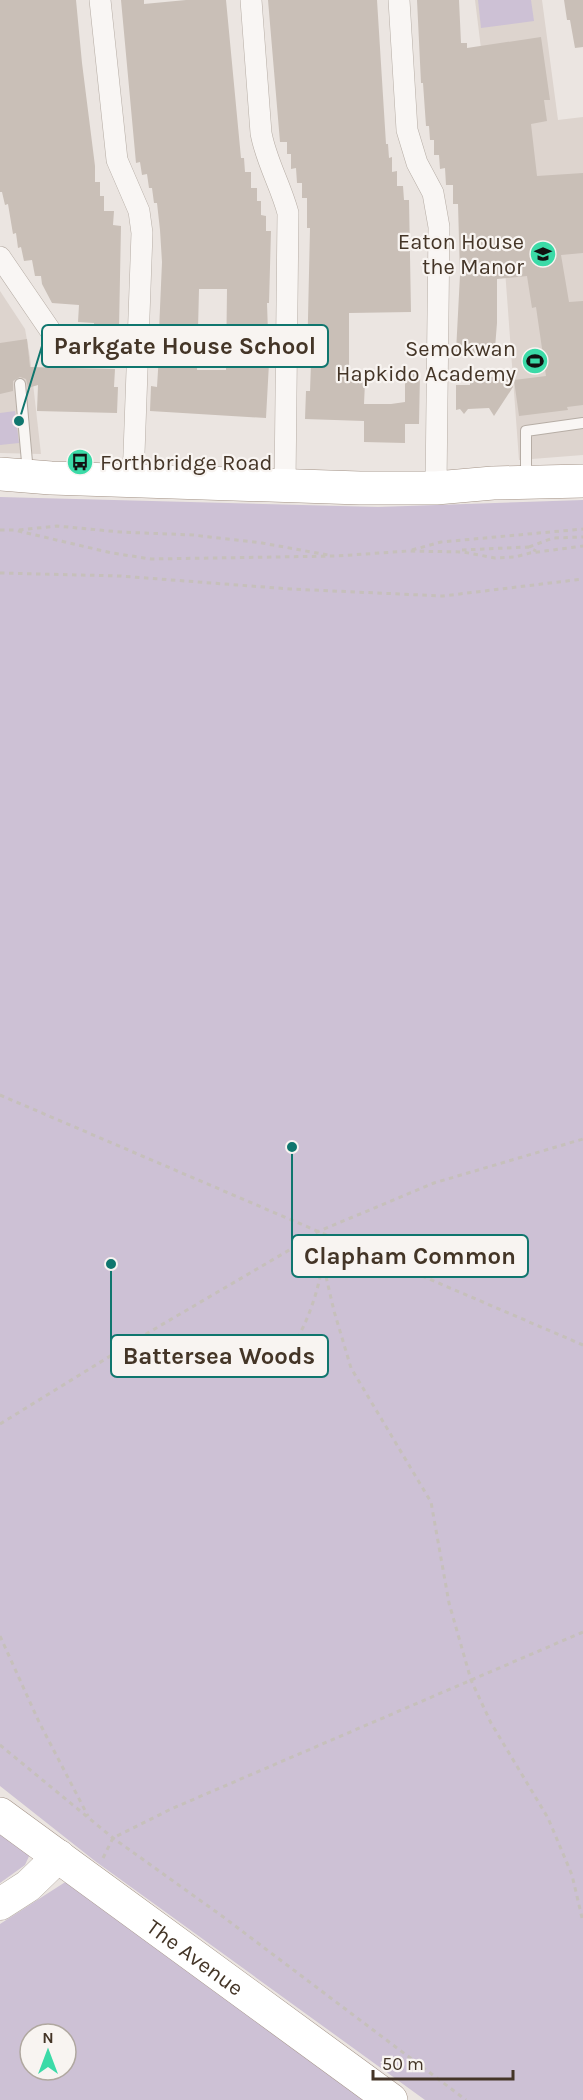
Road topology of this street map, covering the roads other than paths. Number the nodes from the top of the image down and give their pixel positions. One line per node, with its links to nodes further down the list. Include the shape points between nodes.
1 (100, 0): 5 (street, via 117,160 141,222)
2 (251, 0): 12 (street, via 261,133 288,213)
3 (399, 0): 13 (street, via 407,130 417,163 433,193 439,226)
4 (0, 257): 5 (street, via 58,338)
5 (139, 343): 9 (street)
6 (20, 384): 8 (lane)
7 (583, 423): 11 (lane, via 526,431)
8 (14, 475): 9 (highway)
9 (133, 481): 12 (highway)
10 (583, 481): 11 (highway)
11 (526, 483): 13 (highway)
12 (285, 486): 13 (highway)
13 (436, 488)
14 (0, 1814): 15 (highway, The Avenue)
15 (59, 1856): 16 (street, via 28,1886); 17 (highway, The Avenue)
16 (0, 1904)
17 (391, 2100)

